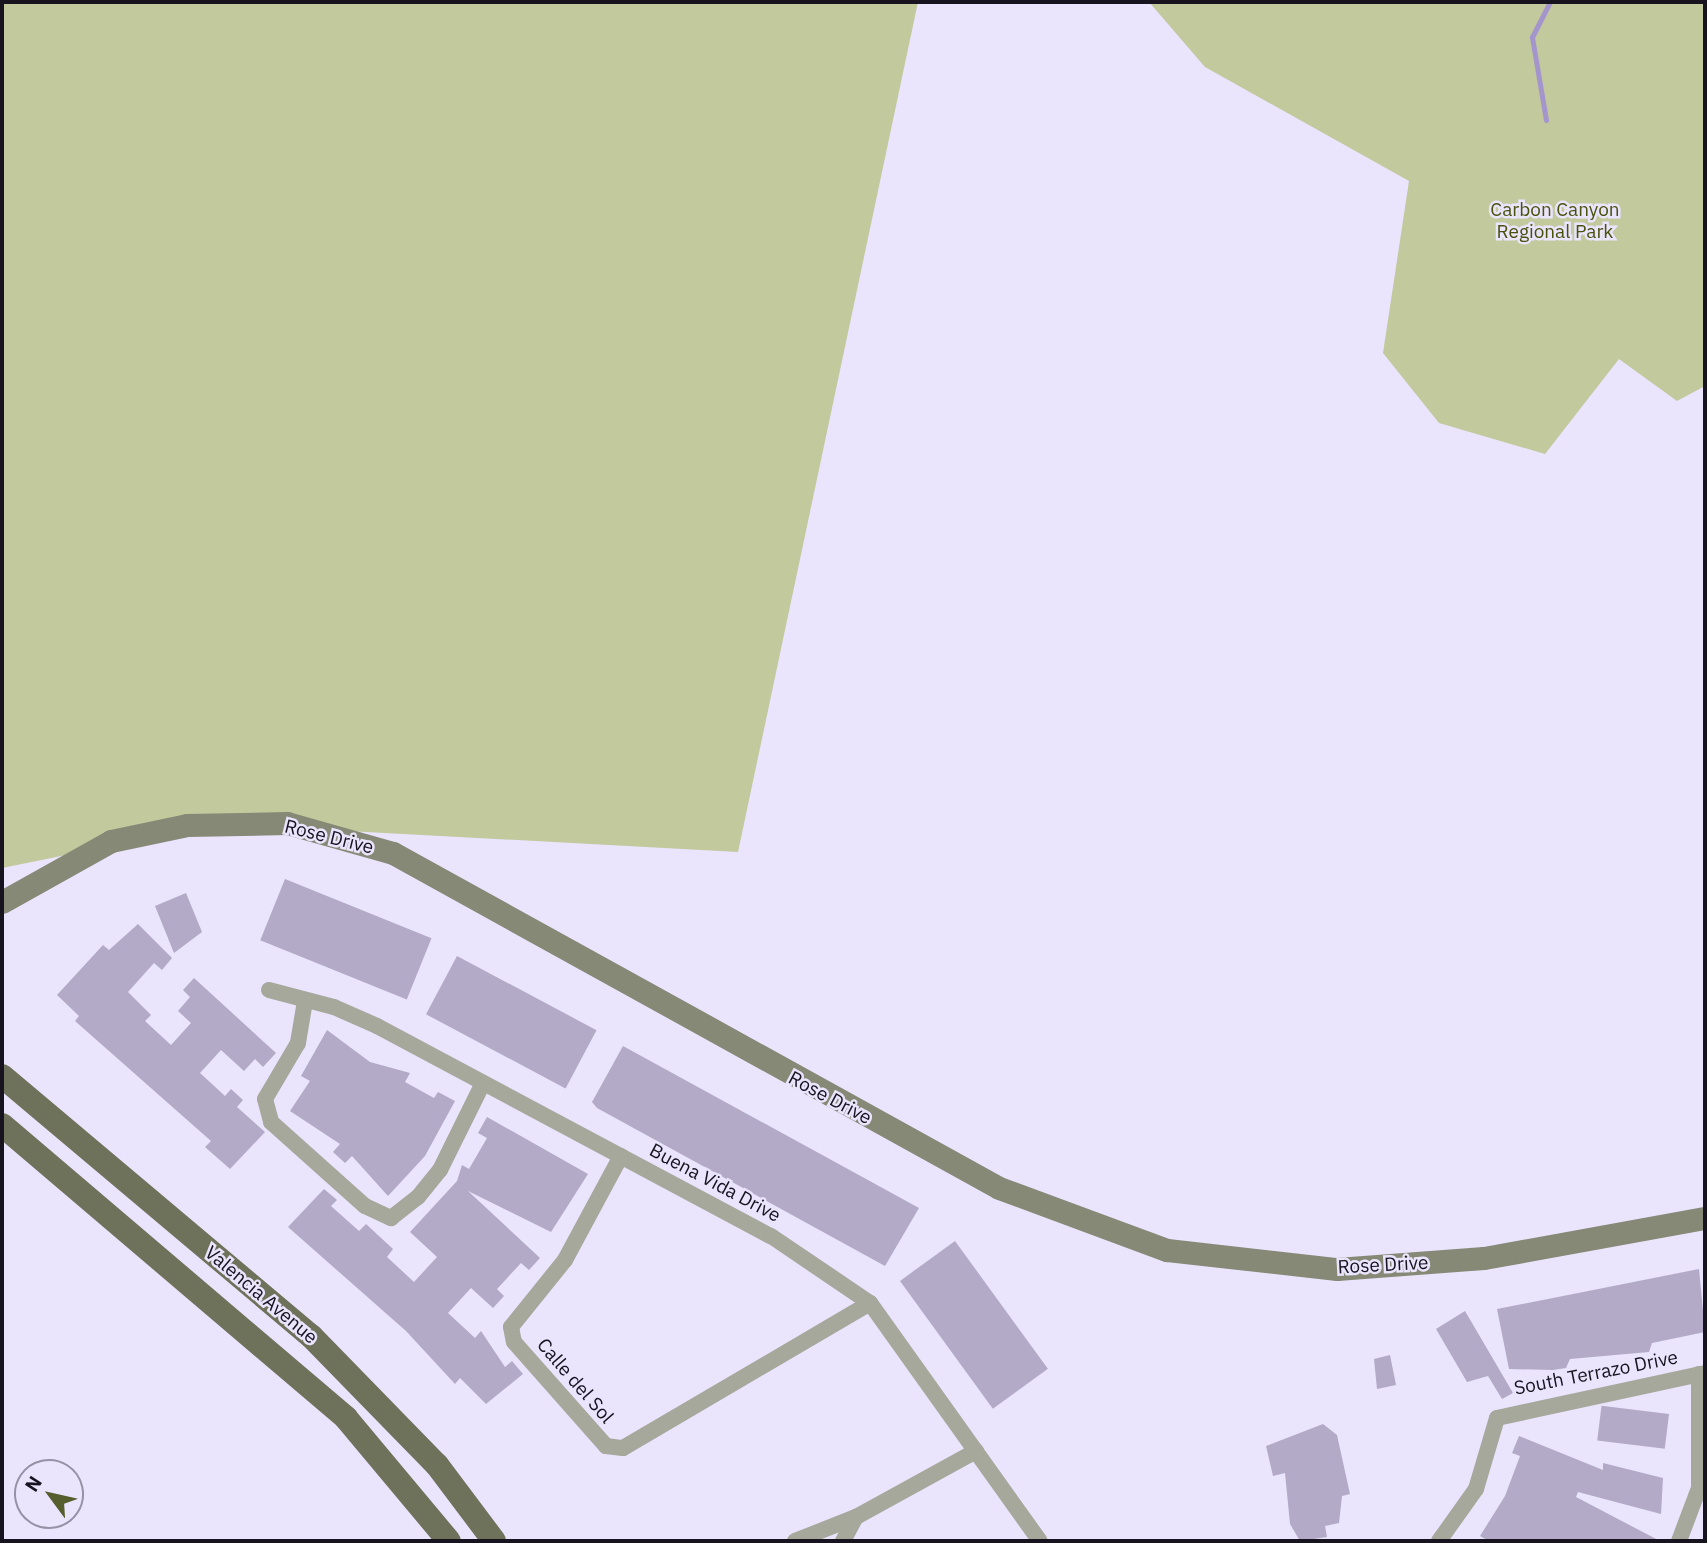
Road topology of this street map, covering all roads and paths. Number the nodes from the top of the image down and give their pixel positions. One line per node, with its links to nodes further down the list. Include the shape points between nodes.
1 (2, 902): 8 (street, Rose Drive, via 111,841 187,825 287,823 393,853 999,1188 1167,1250 1337,1269 1484,1258)
2 (269, 990): 3 (street, Buena Vida Drive)
3 (305, 1001): 5 (street, Buena Vida Drive, via 377,1026); 5 (street, via 298,1043 265,1099 271,1122 365,1206 391,1218 418,1197 440,1170)
4 (2, 1076): 14 (main road, Valencia Avenue, via 311,1336 437,1465)
5 (481, 1087): 7 (street, Buena Vida Drive)
6 (2, 1125): 13 (main road, Valencia Avenue, via 346,1419)
7 (621, 1156): 9 (street, Buena Vida Drive, via 771,1236); 9 (street, Calle del Sol, via 565,1260 511,1327 514,1342 606,1446 622,1448)
8 (1705, 1218)
9 (870, 1303): 11 (street, Buena Vida Drive)
10 (1702, 1373): 18 (street, South Terrazo Drive, via 1497,1418 1476,1489); 19 (street, via 1699,1488)
11 (976, 1451): 12 (street); 17 (street, Buena Vida Drive)
12 (856, 1517): 15 (street); 16 (street)
13 (449, 1541)
14 (494, 1541)
15 (795, 1541)
16 (843, 1541)
17 (1040, 1541)
18 (1439, 1541)
19 (1679, 1541)

